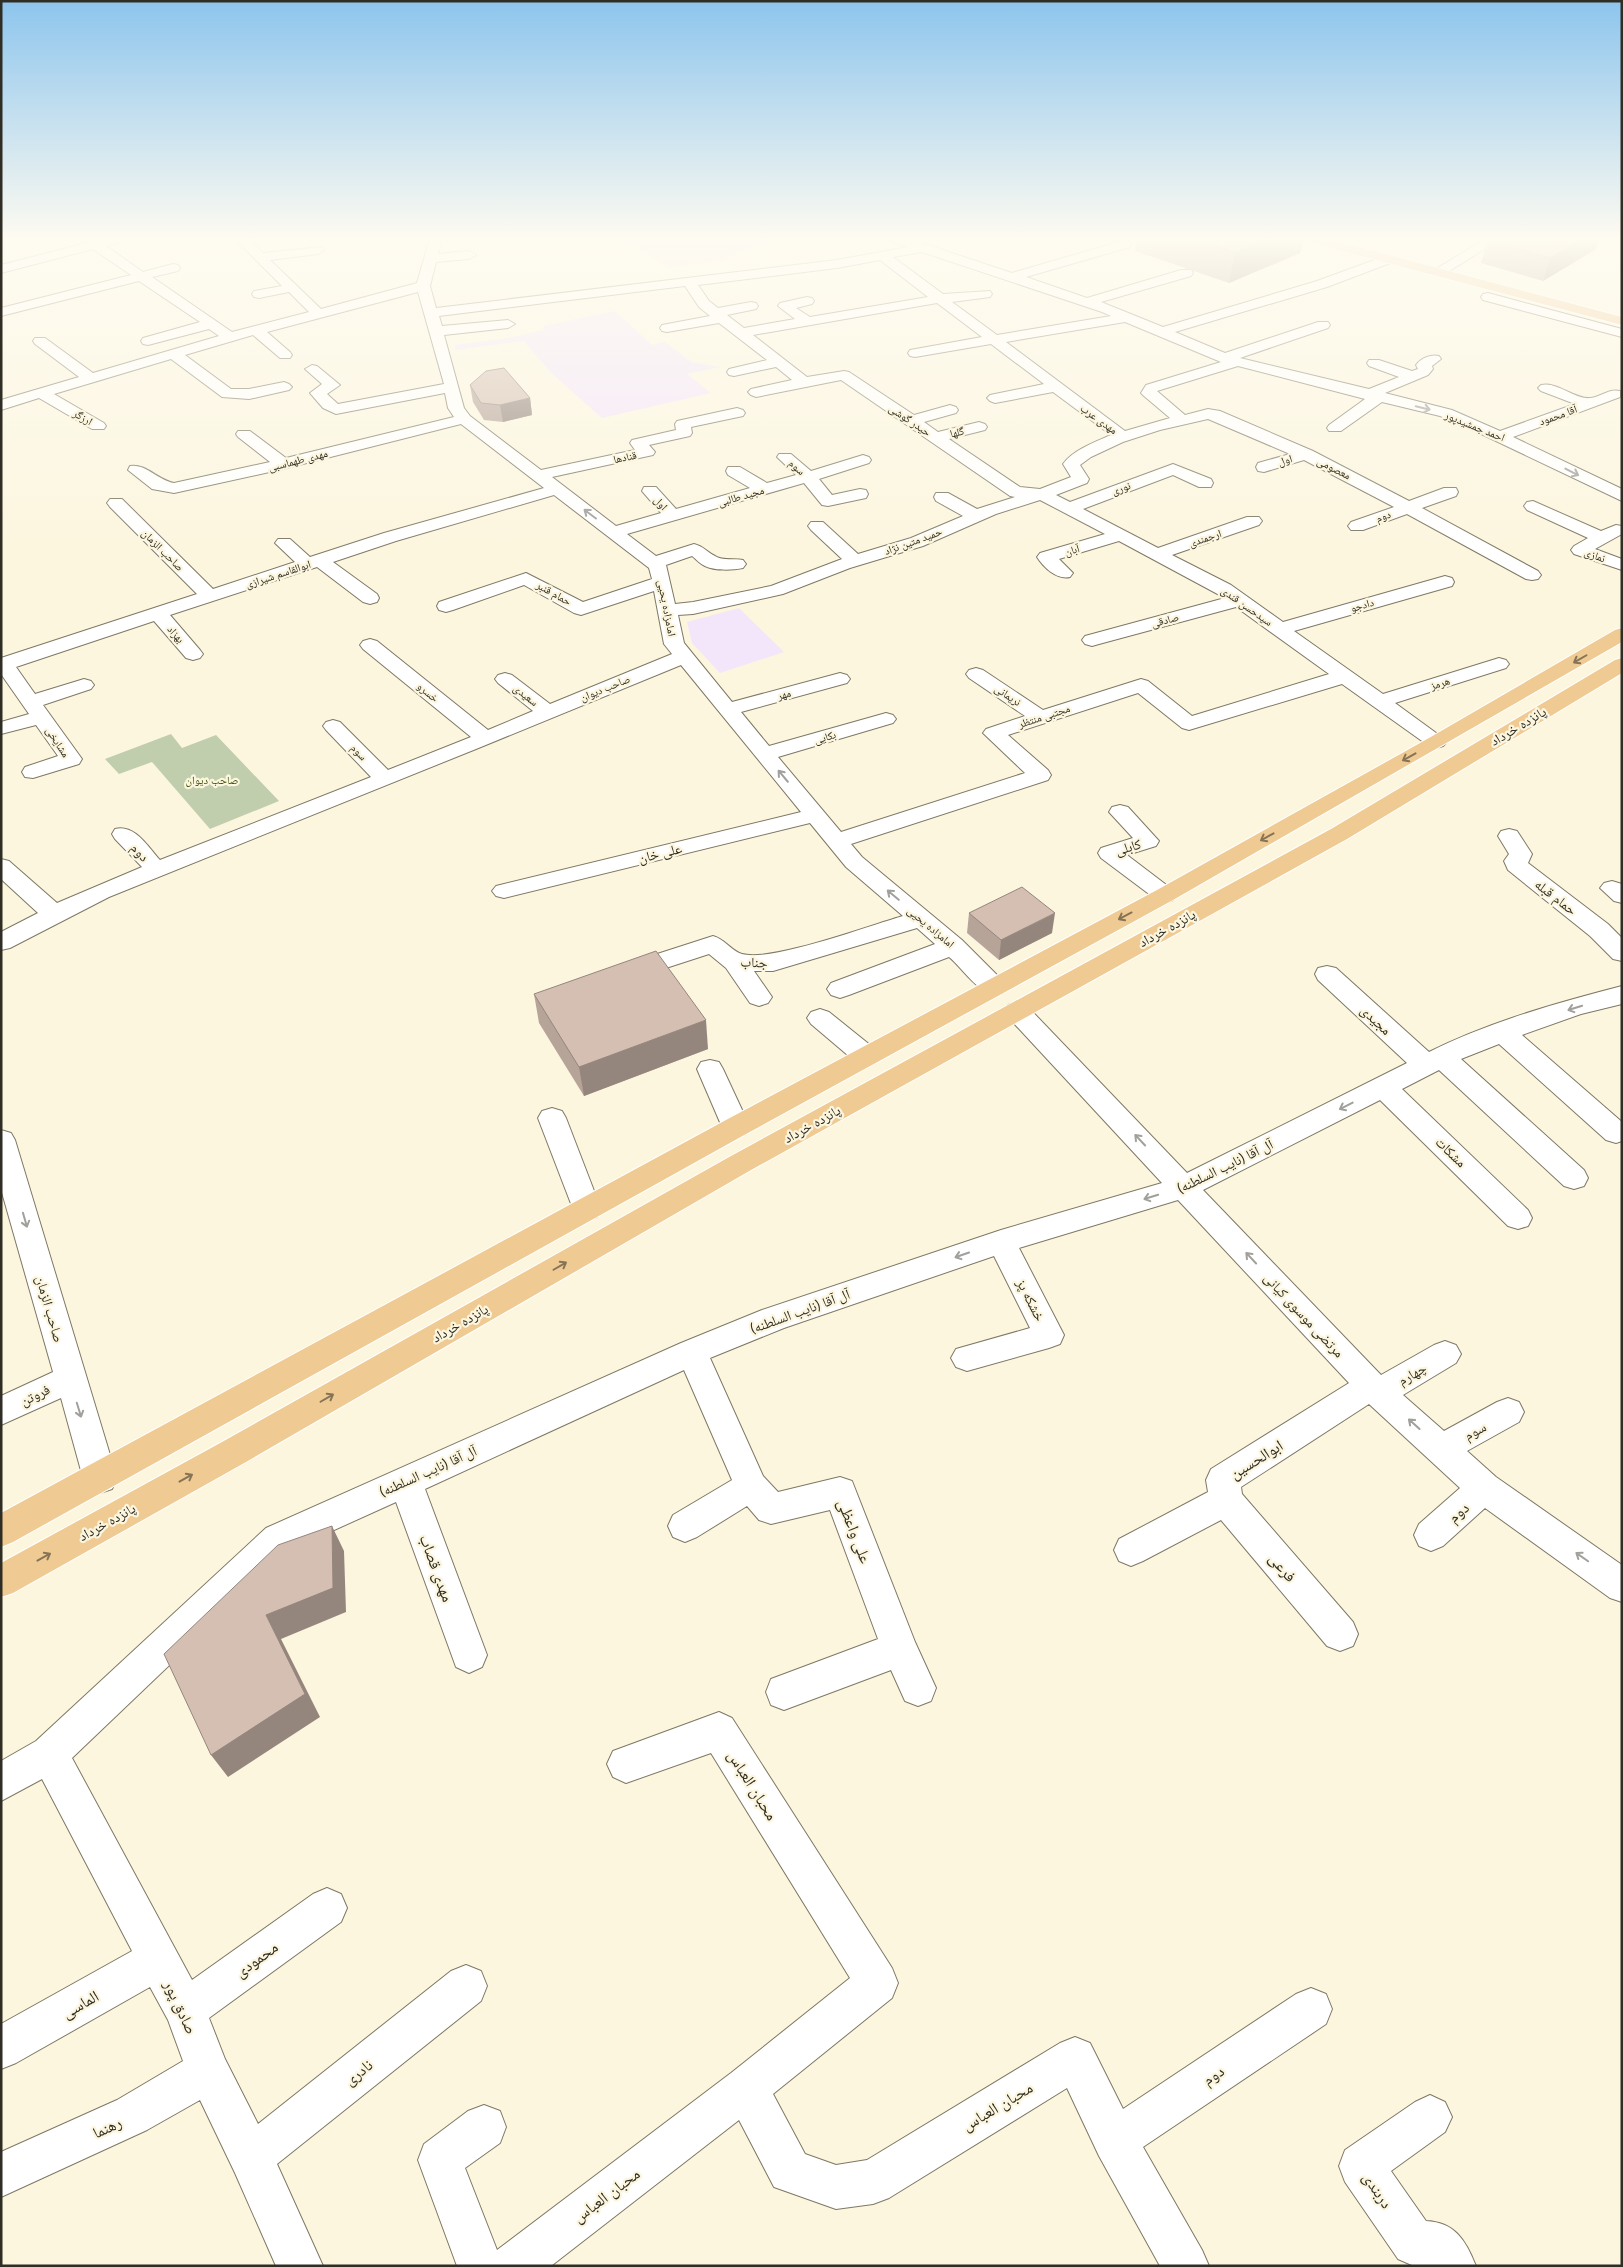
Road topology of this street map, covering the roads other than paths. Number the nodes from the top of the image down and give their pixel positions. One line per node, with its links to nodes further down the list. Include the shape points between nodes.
1 (45, 344): 22 (street)
2 (208, 344): 11 (street)
3 (272, 344): 12 (street)
4 (440, 344): 25 (street, امامزاده یحیی)
5 (755, 344): 15 (street)
6 (970, 344): 10 (street)
7 (997, 344): 26 (street, مهدی عرب)
8 (1191, 344): 14 (street, احمد جمشیدپور)
9 (1273, 344): 14 (street)
10 (915, 353)
11 (174, 354): 22 (street); 24 (street, via 227,394 249,394)
12 (285, 355)
13 (1434, 359): 21 (street, via 1423,365 1425,371)
14 (1230, 360): 20 (street); 31 (street, احمد جمشیدپور)
15 (778, 362): 19 (street); 23 (street)
16 (1374, 363): 21 (street)
17 (1181, 364): 20 (street)
18 (312, 369): 25 (street, via 332,386 318,393 336,409)
19 (734, 372)
20 (1199, 373): 38 (street, via 1149,390 1148,393)
21 (1412, 376): 31 (street)
22 (90, 378): 29 (street)
23 (804, 382): 28 (street, حیدر گوشی); 39 (street, حیدر گوشی, via 844,374)
24 (284, 387)
25 (452, 387): 37 (street, امامزاده یحیی, via 456,408)
26 (1055, 387): 32 (street); 46 (street, مهدی عرب)
27 (1546, 388): 34 (street)
28 (756, 392)
29 (41, 393): 33 (street); 40 (street, ارزگر)
30 (1615, 394): 34 (street, آقا محمود)
31 (1373, 396): 42 (street); 44 (street, احمد جمشیدپور, one-way to 44, via 1446,413)
32 (995, 398)
33 (3, 402)
34 (1590, 404): 44 (street, آقا محمود)
35 (950, 410): 39 (street)
36 (737, 413): 54 (street, قنادها, via 683,424 684,433 638,443 647,452)
37 (464, 419): 50 (street, مهدی طهماسبی); 54 (street, امامزاده یحیی)
38 (1182, 420): 46 (street, معصومی); 47 (street, معصومی, via 1214,414)
39 (912, 421): 45 (street, حیدر گوشی)
40 (98, 426)
41 (979, 427): 45 (street, گلها)
42 (1335, 428)
43 (244, 434): 50 (street)
44 (1502, 436): 58 (street, احمد جمشیدپور, one-way to 58)
45 (936, 437): 64 (street, حیدر گوشی, via 1016,492)
46 (1123, 437): 64 (street, حمید متین نژاد, via 1088,450 1071,464 1081,479)
47 (1307, 454): 51 (street, اول); 68 (street, معصومی)
48 (785, 457): 55 (street, سوم)
49 (863, 460): 55 (street, مجید طالبی)
50 (283, 464): 52 (street, مهدی طهماسبی, via 174,488 158,485)
51 (1264, 467)
52 (136, 470)
53 (734, 471): 60 (street)
54 (540, 475): 59 (street, امامزاده یحیی)
55 (808, 477): 60 (street, مجید طالبی); 63 (street, via 828,500)
56 (1622, 479): 58 (street)
57 (1205, 483): 70 (street, نوری, via 1173,469)
58 (1602, 487): 65 (street, احمد جمشیدپور)
59 (557, 488): 76 (street, امامزاده یحیی, one-way to 59); 81 (street, ابوالقاسم شیرازی)
60 (764, 489): 71 (street, مجید طالبی)
61 (650, 491): 71 (street, اول)
62 (1450, 492): 68 (street, دوم)
63 (860, 494)
64 (1042, 494): 70 (street, سیدحسن قندی); 72 (street, حمید متین نژاد)
65 (1622, 496)
66 (942, 497): 72 (street)
67 (116, 503): 89 (street, صاحب الزمان)
68 (1408, 506): 75 (street, دوم); 86 (street, معصومی)
69 (1533, 506): 84 (street, نمازی, via 1609,534 1580,550)
70 (1069, 508): 77 (street, سیدحسن قندی)
71 (672, 515): 76 (street, مجید طالبی)
72 (976, 516): 80 (street, حمید متین نژاد, via 916,542)
73 (1253, 521): 79 (street, ارجمندی)
74 (817, 526): 80 (street)
75 (1357, 526)
76 (614, 532): 82 (street, امامزاده یحیی)
77 (1121, 535): 79 (street, سیدحسن قندی); 85 (street, آبان, via 1046,557)
78 (284, 543): 81 (street)
79 (1157, 554): 91 (street, سیدحسن قندی)
80 (855, 561): 93 (street, حمید متین نژاد, via 776,590 693,608)
81 (313, 562): 89 (street, ابوالقاسم شیرازی); 90 (street)
82 (654, 563): 83 (street, via 694,549 712,563); 87 (street, امامزاده یحیی, via 658,566)
83 (737, 564)
84 (1622, 565)
85 (1064, 573)
86 (1532, 575)
87 (662, 582): 92 (street, حمام قنبر, via 581,609 526,578); 93 (street, امامزاده یحیی)
88 (1445, 582): 95 (street, دادجو)
89 (209, 596): 94 (street, ابوالقاسم شیرازی)
90 (370, 598)
91 (1239, 600): 95 (street, سیدحسن قندی); 97 (street, صادقی)
92 (446, 606)
93 (668, 610): 100 (street, امامزاده یحیی, via 674,644)
94 (158, 613): 99 (street, بهزاد); 101 (street, ابوالقاسم شیرازی)
95 (1280, 629): 105 (street, سیدحسن قندی)
96 (1622, 634): 118 (main road, پانزده خرداد, one-way to 118)
97 (1092, 640)
98 (370, 645): 117 (street, خسرو)
99 (193, 654)
100 (684, 656): 110 (street, امامزاده یحیی); 112 (street, صاحب دیوان)
101 (3, 664): 111 (street, مشایخی)
102 (1499, 664): 109 (street, هرمز)
103 (1622, 664): 125 (main road, پانزده خرداد)
104 (976, 674): 113 (street, نریمانی)
105 (1347, 677): 109 (street, سیدحسن قندی); 113 (street, مجتبی منتظر, via 1189,724 1141,685)
106 (505, 679): 112 (street, سعیدی)
107 (840, 679): 110 (street, مهر)
108 (84, 685): 111 (street, مشایخی)
109 (1380, 701): 118 (street, سیدحسن قندی)
110 (728, 709): 119 (street, امامزاده یحیی)
111 (36, 710): 116 (street, مشایخی); 120 (street, مشایخی, via 71,759)
112 (548, 712): 117 (street, صاحب دیوان)
113 (1040, 717): 128 (street, مجتبی منتظر, via 993,733 1040,775)
114 (886, 720): 119 (street, بکایی)
115 (333, 726): 121 (street, سوم)
116 (1, 728)
117 (486, 738): 121 (street, صاحب دیوان)
118 (1436, 742): 122 (main road, پانزده خرداد, one-way to 122)
119 (764, 754): 124 (street, امامزاده یحیی, one-way to 119)
120 (33, 772)
121 (385, 779): 130 (street, صاحب دیوان)
122 (1335, 799): 125 (main road); 132 (main road, پانزده خرداد, one-way to 132)
123 (1120, 812): 132 (street, کابلی, via 1148,841 1109,853)
124 (815, 814): 128 (street, امامزاده یحیی); 131 (street, علی خان)
125 (1368, 816): 145 (main road, پانزده خرداد)
126 (123, 834): 130 (street, دوم)
127 (1509, 836): 137 (street, حمام قبله, via 1521,854 1516,865)
128 (837, 841): 134 (street, امامزاده یحیی, one-way to 128, via 854,862)
129 (1, 866): 133 (street)
130 (157, 870): 133 (street, صاحب دیوان)
131 (504, 891)
132 (1165, 894): 141 (main road, پانزده خرداد, one-way to 141)
133 (54, 914): 135 (street, صاحب دیوان)
134 (921, 919): 136 (street, امامزاده یحیی); 138 (street, جناب, via 773,963)
135 (1, 942)
136 (953, 946): 141 (street, امامزاده یحیی); 142 (street)
137 (1622, 952)
138 (734, 962): 140 (street, جناب, via 713,944); 144 (street)
139 (1327, 974): 149 (street, مجیدی)
140 (612, 978)
141 (994, 987): 148 (main road, پانزده خرداد)
142 (840, 988)
143 (1622, 995): 147 (street, آل آقا (نایب السلطنه), one-way to 147)
144 (759, 997)
145 (1017, 1011): 157 (street, مرتضی موسوی کیانی, one-way to 145); 163 (main road, پانزده خرداد, one-way to 145)
146 (820, 1018): 148 (street)
147 (1502, 1032): 149 (street, آل آقا (نایب السلطنه)); 154 (street)
148 (866, 1056): 153 (main road, پانزده خرداد)
149 (1434, 1061): 151 (street, آل آقا (نایب السلطنه)); 156 (street, مجیدی)
150 (710, 1069): 153 (street)
151 (1384, 1087): 157 (street, آل آقا (نایب السلطنه), one-way to 157); 160 (street, مشکات)
152 (552, 1118): 159 (street)
153 (736, 1127): 159 (main road, پانزده خرداد)
154 (1616, 1133)
155 (1, 1140): 158 (street, صاحب الزمان)
156 (1574, 1178)
157 (1184, 1187): 161 (street, آل آقا (نایب السلطنه), one-way to 161); 168 (street, مرتضی موسوی کیانی, one-way to 157)
158 (8, 1192): 167 (street, صاحب الزمان, one-way to 167)
159 (586, 1209): 162 (main road, پانزده خرداد)
160 (1518, 1218)
161 (1001, 1242): 164 (street, آل آقا (نایب السلطنه), one-way to 164, via 773,1319); 166 (street, خشکه پز, via 1049,1335)
162 (503, 1255): 163 (main road, via 497,1266 501,1282 512,1286); 172 (main road, پانزده خرداد)
163 (528, 1284): 181 (main road, پانزده خرداد, one-way to 163)
164 (692, 1352): 173 (street, آل آقا (نایب السلطنه)); 174 (street, علی واعظی)
165 (1446, 1354): 168 (street, چهارم)
166 (967, 1358)
167 (70, 1379): 169 (street, فروتن); 172 (street, صاحب الزمان, one-way to 172)
168 (1375, 1390): 171 (street, مرتضی موسوی کیانی, one-way to 168); 176 (street, ابوالحسین, via 1223,1480)
169 (1, 1411)
170 (1508, 1412): 171 (street, سوم)
171 (1441, 1449): 175 (street, مرتضی موسوی کیانی)
172 (100, 1478): 178 (main road, پانزده خرداد)
173 (405, 1481): 185 (street, مهدی قصاب); 188 (street, آل آقا (نایب السلطنه), via 278,1539)
174 (752, 1486): 177 (street); 184 (street, علی واعظی, via 771,1509 840,1492)
175 (1484, 1488): 179 (street, دوم); 182 (street, مرتضی موسوی کیانی, one-way to 175)
176 (1226, 1500): 180 (street, ابوالحسین); 183 (street, فرعی)
177 (685, 1526)
178 (1, 1530)
179 (1431, 1535)
180 (1131, 1550)
181 (1, 1581)
182 (1622, 1586)
183 (1340, 1634)
184 (900, 1649): 186 (street, علی واعظی); 187 (street)
185 (469, 1655)
186 (918, 1688)
187 (784, 1692)
188 (50, 1754): 190 (street, آل آقا (نایب السلطنه)); 192 (street, صادق پور)
189 (626, 1764): 198 (street, محبان العباس, via 719,1731 877,1983)
190 (1, 1782)
191 (327, 1908): 195 (street, محمودی)
192 (159, 1959): 195 (street, صادق پور); 196 (street, الماسی)
193 (466, 1986): 202 (street, نادری)
194 (1311, 2009): 201 (street, دوم)
195 (185, 2010): 197 (street, صادق پور)
196 (1, 2048)
197 (208, 2071): 202 (street, صادق پور); 203 (street, رهنما, via 132,2115)
198 (746, 2088): 201 (street, محبان العباس, via 790,2171 836,2187 873,2182 1075,2058); 206 (street, محبان العباس)
199 (1430, 2117): 208 (street, دربندی, via 1361,2166 1414,2243 1438,2244)
200 (484, 2127): 205 (street, via 440,2160)
201 (1115, 2140): 207 (street, محبان العباس)
202 (251, 2157): 204 (street, صادق پور)
203 (1, 2175)
204 (300, 2266)
205 (480, 2266)
206 (514, 2266)
207 (1186, 2266)
208 (1453, 2266)

